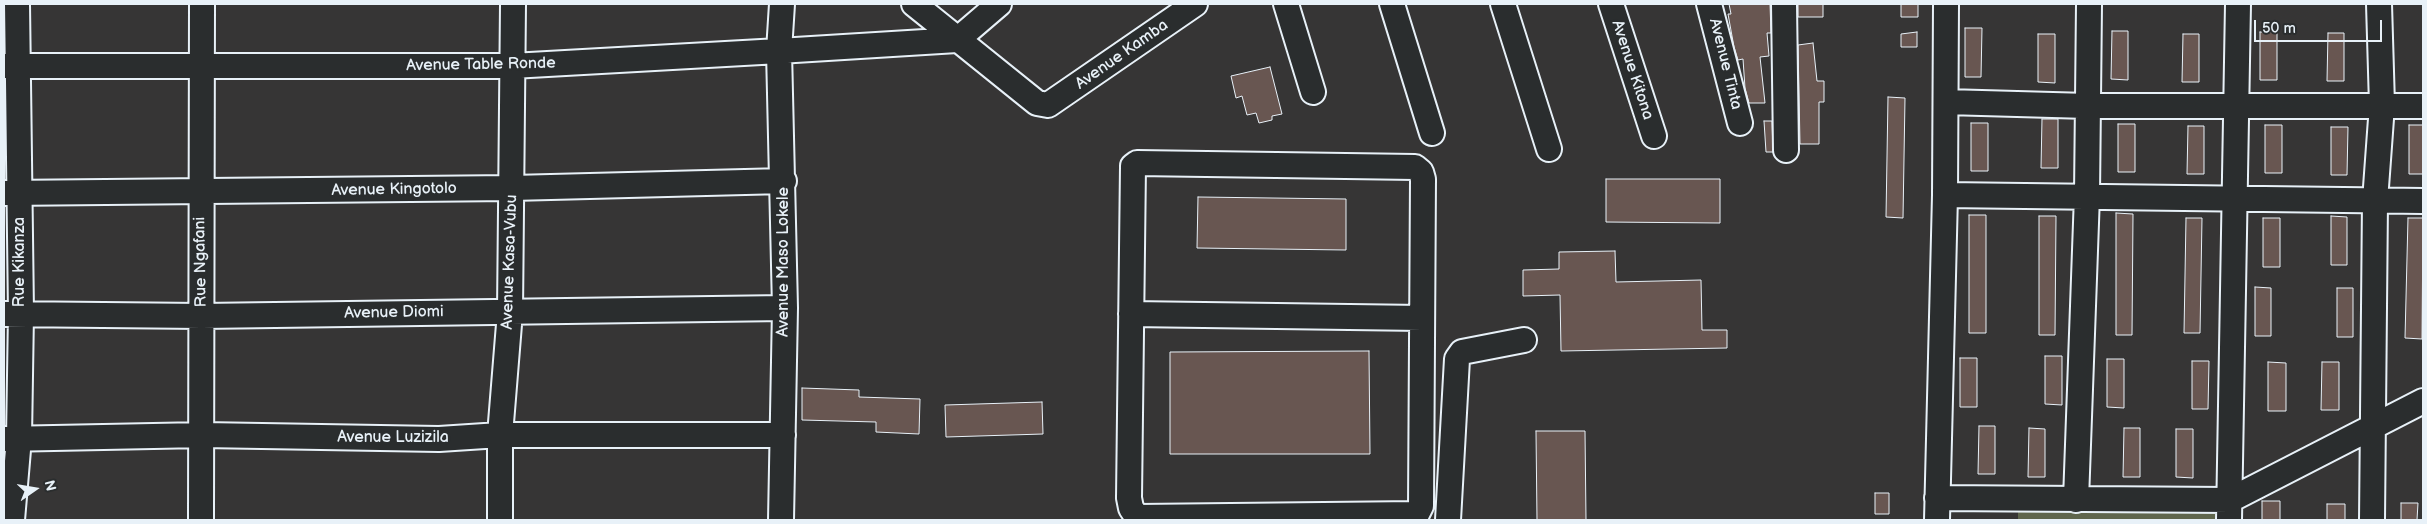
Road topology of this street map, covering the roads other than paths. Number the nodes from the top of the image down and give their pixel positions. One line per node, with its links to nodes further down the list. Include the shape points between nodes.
1 (17, 4): 20 (street, Rue Kikanza)
2 (202, 4): 21 (street, Rue Ngafani)
3 (513, 4): 22 (street, Avenue Kasa-Vubu)
4 (782, 4): 19 (street, Avenue Maso Lokele)
5 (914, 4): 18 (street)
6 (999, 4): 18 (street)
7 (1195, 4): 18 (street, Avenue Kamba, via 1048,105 1037,103)
8 (1286, 4): 23 (street)
9 (1392, 4): 30 (street)
10 (1504, 4): 32 (street)
11 (1611, 4): 31 (street, Avenue Kitona)
12 (1709, 4): 29 (street, Avenue Tinta)
13 (1784, 4): 33 (street)
14 (1946, 4): 24 (street)
15 (2090, 4): 26 (street)
16 (2238, 4): 27 (street)
17 (2378, 4): 25 (street)
18 (957, 40): 19 (street, Avenue Table Ronde)
19 (779, 51): 22 (street, Avenue Table Ronde); 34 (street, Avenue Maso Lokele)
20 (11, 66): 21 (street, Avenue Table Ronde); 36 (street, Rue Kikanza)
21 (201, 66): 22 (street, Avenue Table Ronde); 37 (street, Rue Ngafani)
22 (512, 66): 35 (street, Avenue Kasa-Vubu)
23 (1313, 92)
24 (1946, 102): 26 (street); 38 (street)
25 (2382, 105): 27 (street); 28 (street); 41 (street)
26 (2088, 106): 27 (street); 39 (street)
27 (2238, 106): 40 (street)
28 (2423, 106)
29 (1740, 124)
30 (1432, 133)
31 (1654, 136)
32 (1549, 149)
33 (1786, 150)
34 (784, 181): 35 (street, Avenue Kingotolo); 43 (street, Avenue Maso Lokele)
35 (512, 188): 37 (street, Avenue Kingotolo); 44 (street, Avenue Kasa-Vubu)
36 (12, 193): 37 (street, Avenue Kingotolo); 45 (street, Rue Kikanza)
37 (200, 193): 47 (street, Rue Ngafani)
38 (1945, 194): 39 (street); 57 (street)
39 (2087, 195): 40 (street); 56 (street)
40 (2235, 200): 41 (street); 58 (street)
41 (2376, 201): 42 (street); 51 (street)
42 (2423, 201)
43 (785, 308): 44 (street, Avenue Diomi); 54 (street, Avenue Maso Lokele)
44 (510, 312): 47 (street, Avenue Diomi); 53 (street, Avenue Kasa-Vubu)
45 (12, 313): 47 (street, Avenue Diomi); 55 (street, Rue Kikanza)
46 (1131, 314): 48 (street); 48 (street, via 1132,170 1137,163 1147,163 1416,167 1423,179); 59 (street, via 1129,498 1131,508)
47 (202, 316): 52 (street, Rue Ngafani)
48 (1422, 318): 59 (street, via 1421,506 1417,514)
49 (1524, 340): 64 (street, via 1462,352 1457,359)
50 (2423, 401): 51 (street)
51 (2372, 427): 58 (street); 65 (street)
52 (203, 435): 53 (street, Avenue Luzizila, via 439,439); 55 (street, Avenue Luzizila); 61 (street, Rue Ngafani)
53 (500, 435): 54 (street, Avenue Luzizila); 62 (street, Avenue Kasa-Vubu)
54 (783, 436): 63 (street, Avenue Maso Lokele)
55 (11, 438): 60 (street, Rue Kikanza)
56 (2076, 500): 57 (street); 58 (street)
57 (1937, 509)
58 (2230, 510)
59 (1139, 518)
60 (12, 520)
61 (201, 520)
62 (500, 520)
63 (781, 520)
64 (1448, 520)
65 (2372, 520)

